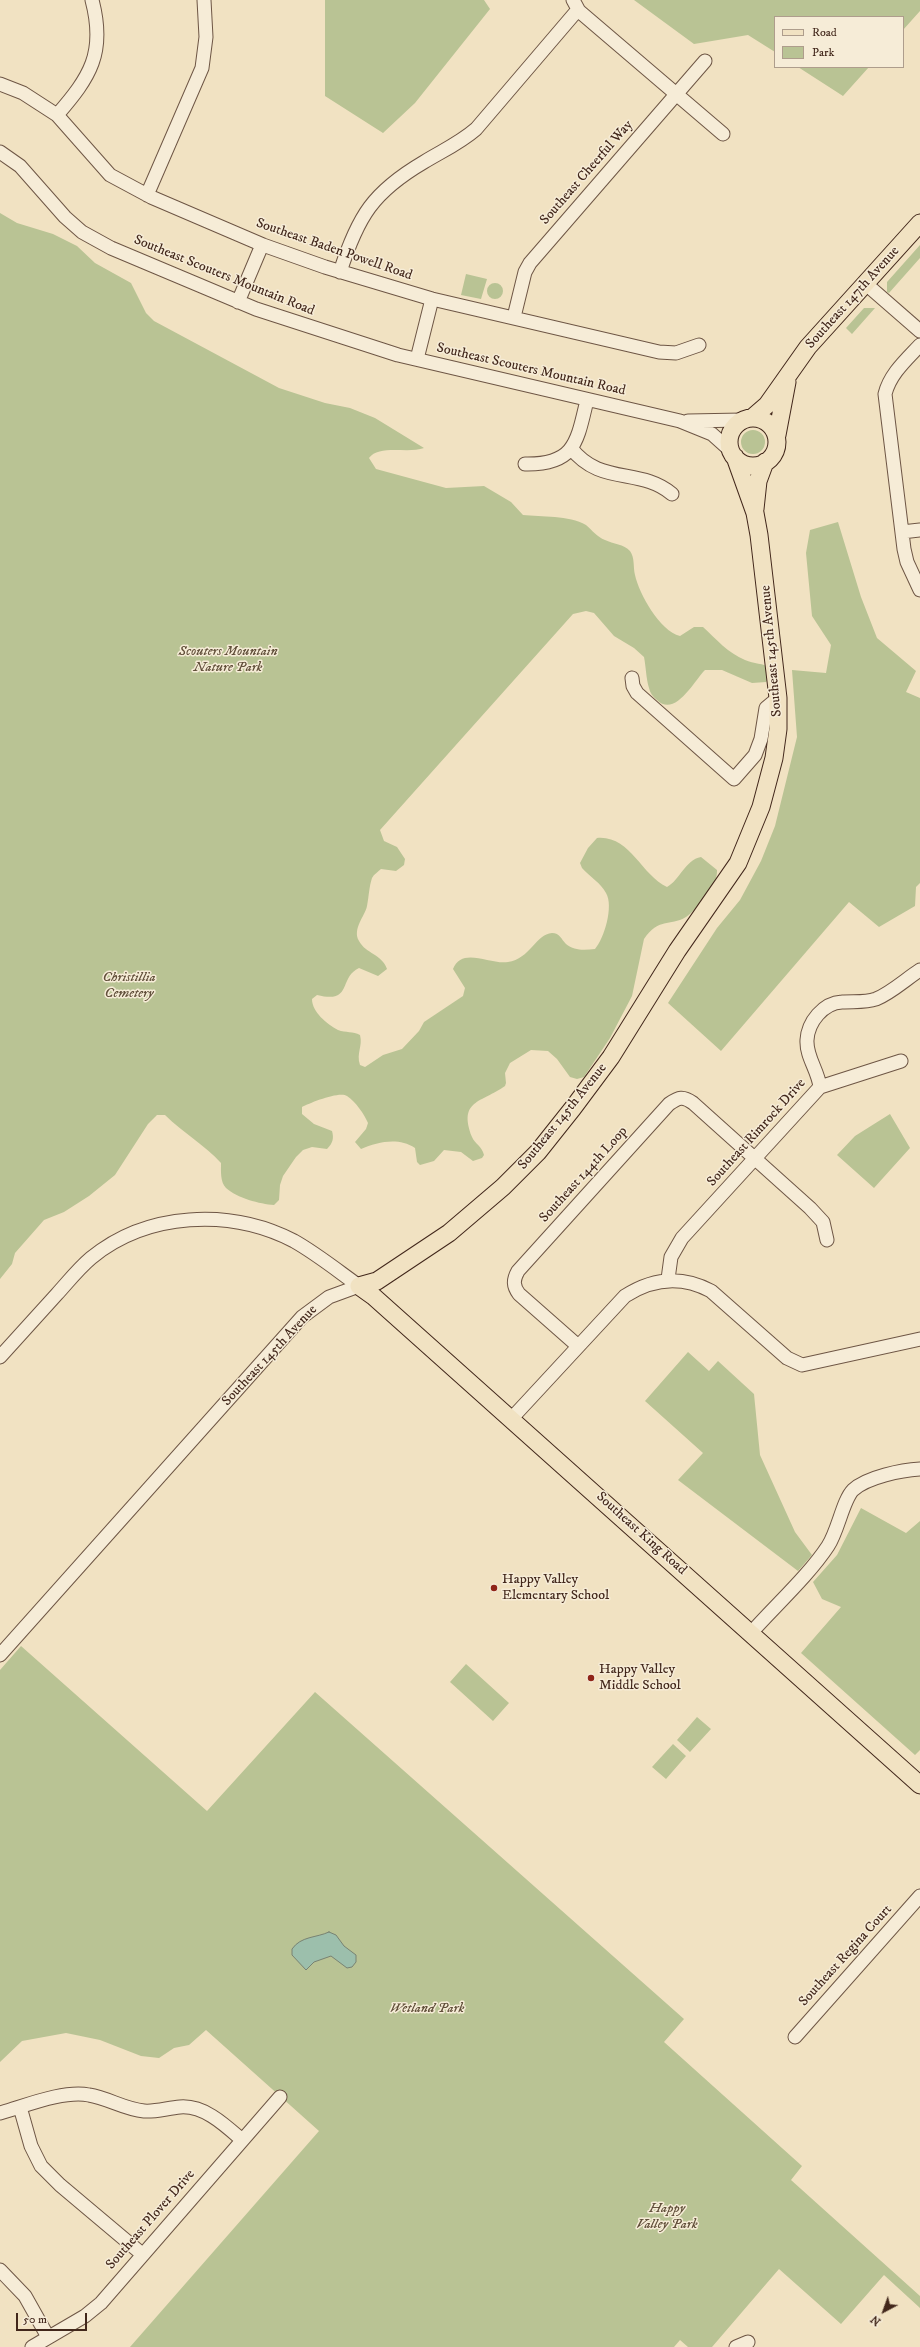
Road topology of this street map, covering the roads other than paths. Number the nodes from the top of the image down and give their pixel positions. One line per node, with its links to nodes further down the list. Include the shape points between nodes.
1 (92, 0): 7 (street, via 97,32 89,74)
2 (204, 0): 10 (street, via 206,37 202,68)
3 (576, 6): 6 (street); 13 (street, via 568,21 476,130 412,169 380,194 358,225)
4 (705, 61): 6 (street, Southeast Cheerful Way)
5 (0, 84): 7 (street, Southeast Baden Powell Road, via 23,93)
6 (677, 94): 8 (street); 17 (street, Southeast Cheerful Way, via 530,263 524,272)
7 (56, 115): 10 (street, Southeast Baden Powell Road, via 110,175)
8 (722, 134)
9 (0, 152): 16 (street, Southeast Scouters Mountain Road, via 20,166 65,217 82,232 111,248)
10 (147, 195): 12 (street, Southeast Baden Powell Road)
11 (920, 223): 14 (main road, Southeast 147th Avenue)
12 (262, 245): 13 (street, Southeast Baden Powell Road); 16 (street)
13 (340, 272): 15 (street, Southeast Baden Powell Road)
14 (866, 284): 18 (street); 22 (main road, Southeast 147th Avenue, via 808,347)
15 (432, 299): 17 (street, Southeast Baden Powell Road); 21 (street)
16 (238, 302): 21 (street, Southeast Scouters Mountain Road, via 333,335)
17 (514, 317): 19 (street, Southeast Baden Powell Road, via 659,352 676,352)
18 (920, 331)
19 (699, 345)
20 (920, 345): 34 (street, via 894,374 885,394)
21 (417, 359): 23 (street, Southeast Scouters Mountain Road)
22 (788, 376): 24 (main road, Southeast 147th Avenue, via 768,405); 26 (main road, Southeast 147th Avenue)
23 (587, 400): 25 (street, Southeast Scouters Mountain Road); 27 (street)
24 (747, 419): 25 (street, Southeast Scouters Mountain Road); 26 (main road, via 767,422); 28 (main road, Southeast 145th Avenue, via 733,429 730,436)
25 (680, 421): 28 (street, Southeast Scouters Mountain Road, via 712,434)
26 (777, 435): 29 (main road, Southeast 145th Avenue, via 775,453)
27 (571, 448): 30 (street, via 564,456 551,463); 31 (street, via 584,462 596,469 651,481)
28 (734, 454): 29 (main road, via 749,465); 32 (main road, Southeast 145th Avenue)
29 (765, 462): 32 (main road, Southeast 145th Avenue, via 758,481)
30 (525, 464)
31 (672, 494)
32 (755, 513): 37 (main road, Southeast 145th Avenue)
33 (920, 530): 34 (street)
34 (902, 532): 35 (street, via 907,562)
35 (920, 590)
36 (632, 678): 37 (street, via 637,693 734,779 755,755 761,739 766,708)
37 (778, 698): 44 (main road, Southeast 145th Avenue, via 778,729 774,758 759,816 747,845 728,880 677,951 602,1070 538,1152 482,1206 409,1261 377,1281)
38 (920, 970): 40 (street, Southeast Rimrock Drive, via 876,998 862,1002 840,1002 816,1016 810,1026 807,1040 808,1056)
39 (900, 1061): 40 (street)
40 (820, 1087): 41 (street, Southeast Rimrock Drive)
41 (755, 1158): 42 (street, via 823,1222); 43 (street, Southeast Rimrock Drive, via 676,1247 671,1257); 46 (street, Southeast 144th Loop, via 686,1098 678,1098 669,1104 514,1278 514,1287 519,1294)
42 (827, 1240)
43 (668, 1279): 45 (street, via 689,1282 711,1291 787,1358 802,1365); 46 (street, via 638,1287 625,1296)
44 (359, 1286): 47 (street, via 294,1241 259,1227 217,1219 168,1222 138,1230 91,1258); 48 (main road, Southeast King Road); 51 (street, Southeast 145th Avenue, via 329,1297 302,1317)
45 (920, 1339)
46 (578, 1346): 48 (street)
47 (0, 1357)
48 (512, 1418): 50 (main road, Southeast King Road)
49 (920, 1469): 50 (street, via 887,1475 854,1489 848,1497 828,1546)
50 (751, 1633): 52 (main road, Southeast King Road)
51 (0, 1655)
52 (920, 1785)
53 (920, 1896): 54 (street, Southeast Regina Court)
54 (795, 2037)
55 (280, 2097): 58 (street, Southeast Plover Drive)
56 (20, 2107): 57 (street); 58 (street, via 67,2095 87,2094 145,2111 182,2106 208,2114); 59 (street, via 31,2146 41,2166)
57 (0, 2113)
58 (242, 2140): 59 (street, Southeast Plover Drive)
59 (142, 2254): 61 (street, Southeast Plover Drive, via 101,2302 85,2316)
60 (0, 2270): 61 (street, via 25,2296)
61 (48, 2337): 62 (street, Southeast Plover Drive)
62 (32, 2347)

